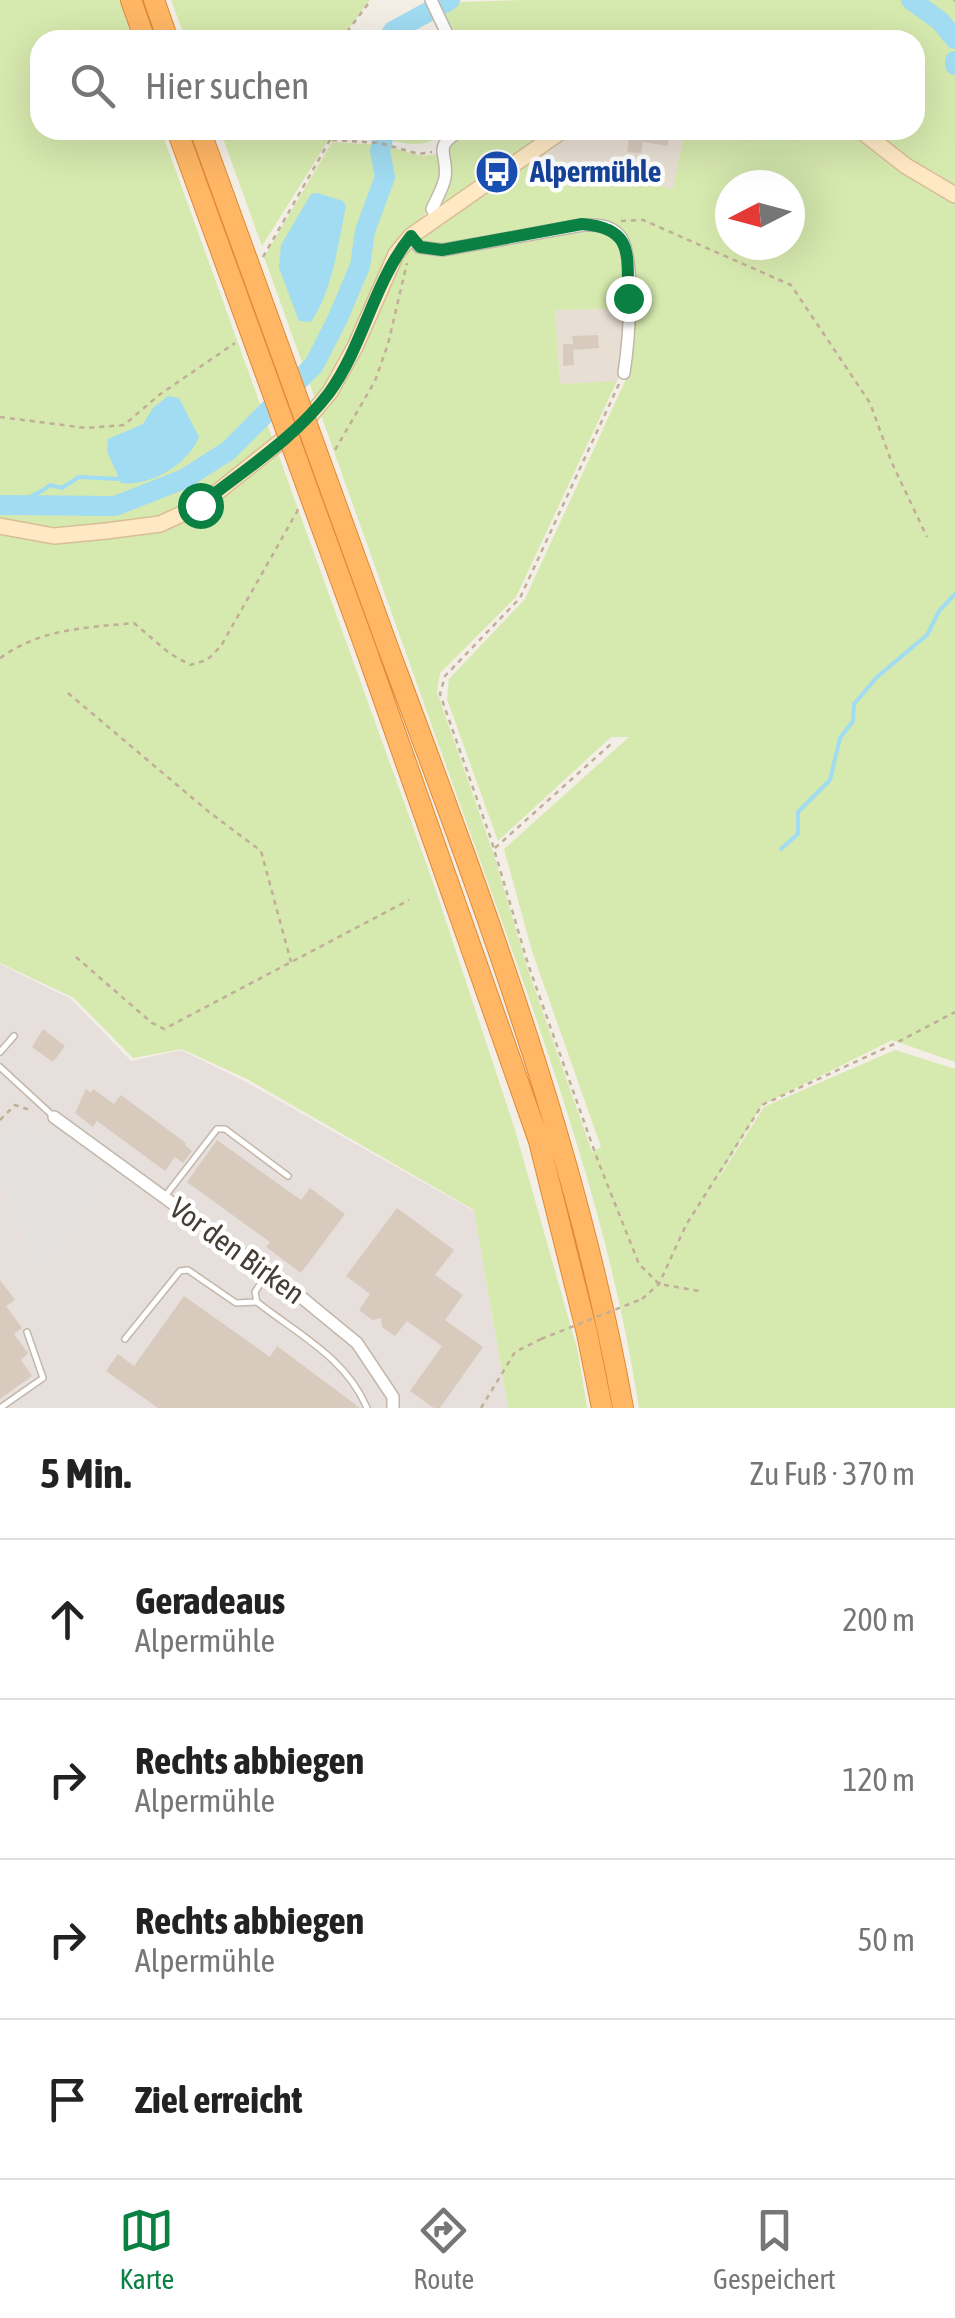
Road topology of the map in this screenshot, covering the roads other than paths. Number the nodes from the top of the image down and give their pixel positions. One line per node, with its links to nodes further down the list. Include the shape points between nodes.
1 (131, 0): 4 (highway)
2 (154, 0): 5 (highway)
3 (431, 2): 6 (street)
4 (142, 30)
5 (164, 30)
6 (444, 30)
7 (181, 140): 17 (highway, bridge)
8 (203, 140): 17 (highway, bridge)
9 (448, 140): 13 (street, via 441,151 446,176 432,209)
10 (548, 140): 13 (main road)
11 (873, 140): 12 (main road)
12 (955, 194)
13 (436, 216): 14 (main road)
14 (411, 236): 15 (street, via 420,247 442,250 582,224 606,226 621,236 626,250); 16 (main road, via 396,254 330,392 304,422 200,505 160,524 54,536)
15 (624, 374)
16 (0, 526)
17 (377, 648): 31 (highway, via 539,1141); 32 (highway, via 455,827 564,1153)
18 (14, 1036): 19 (lane)
19 (0, 1052)
20 (0, 1067): 21 (lane)
21 (54, 1117): 23 (street, Vor den Birken)
22 (288, 1176): 23 (lane, via 217,1129)
23 (164, 1197): 24 (street, Vor den Birken)
24 (267, 1273): 25 (lane, via 255,1292); 30 (street, Vor den Birken, via 357,1343 393,1397)
25 (257, 1302): 27 (lane, via 236,1302 180,1271); 29 (lane, via 332,1356 358,1385)
26 (27, 1332): 28 (lane, via 42,1378)
27 (125, 1339)
28 (0, 1408)
29 (367, 1408)
30 (393, 1408)
31 (602, 1408)
32 (623, 1408)

